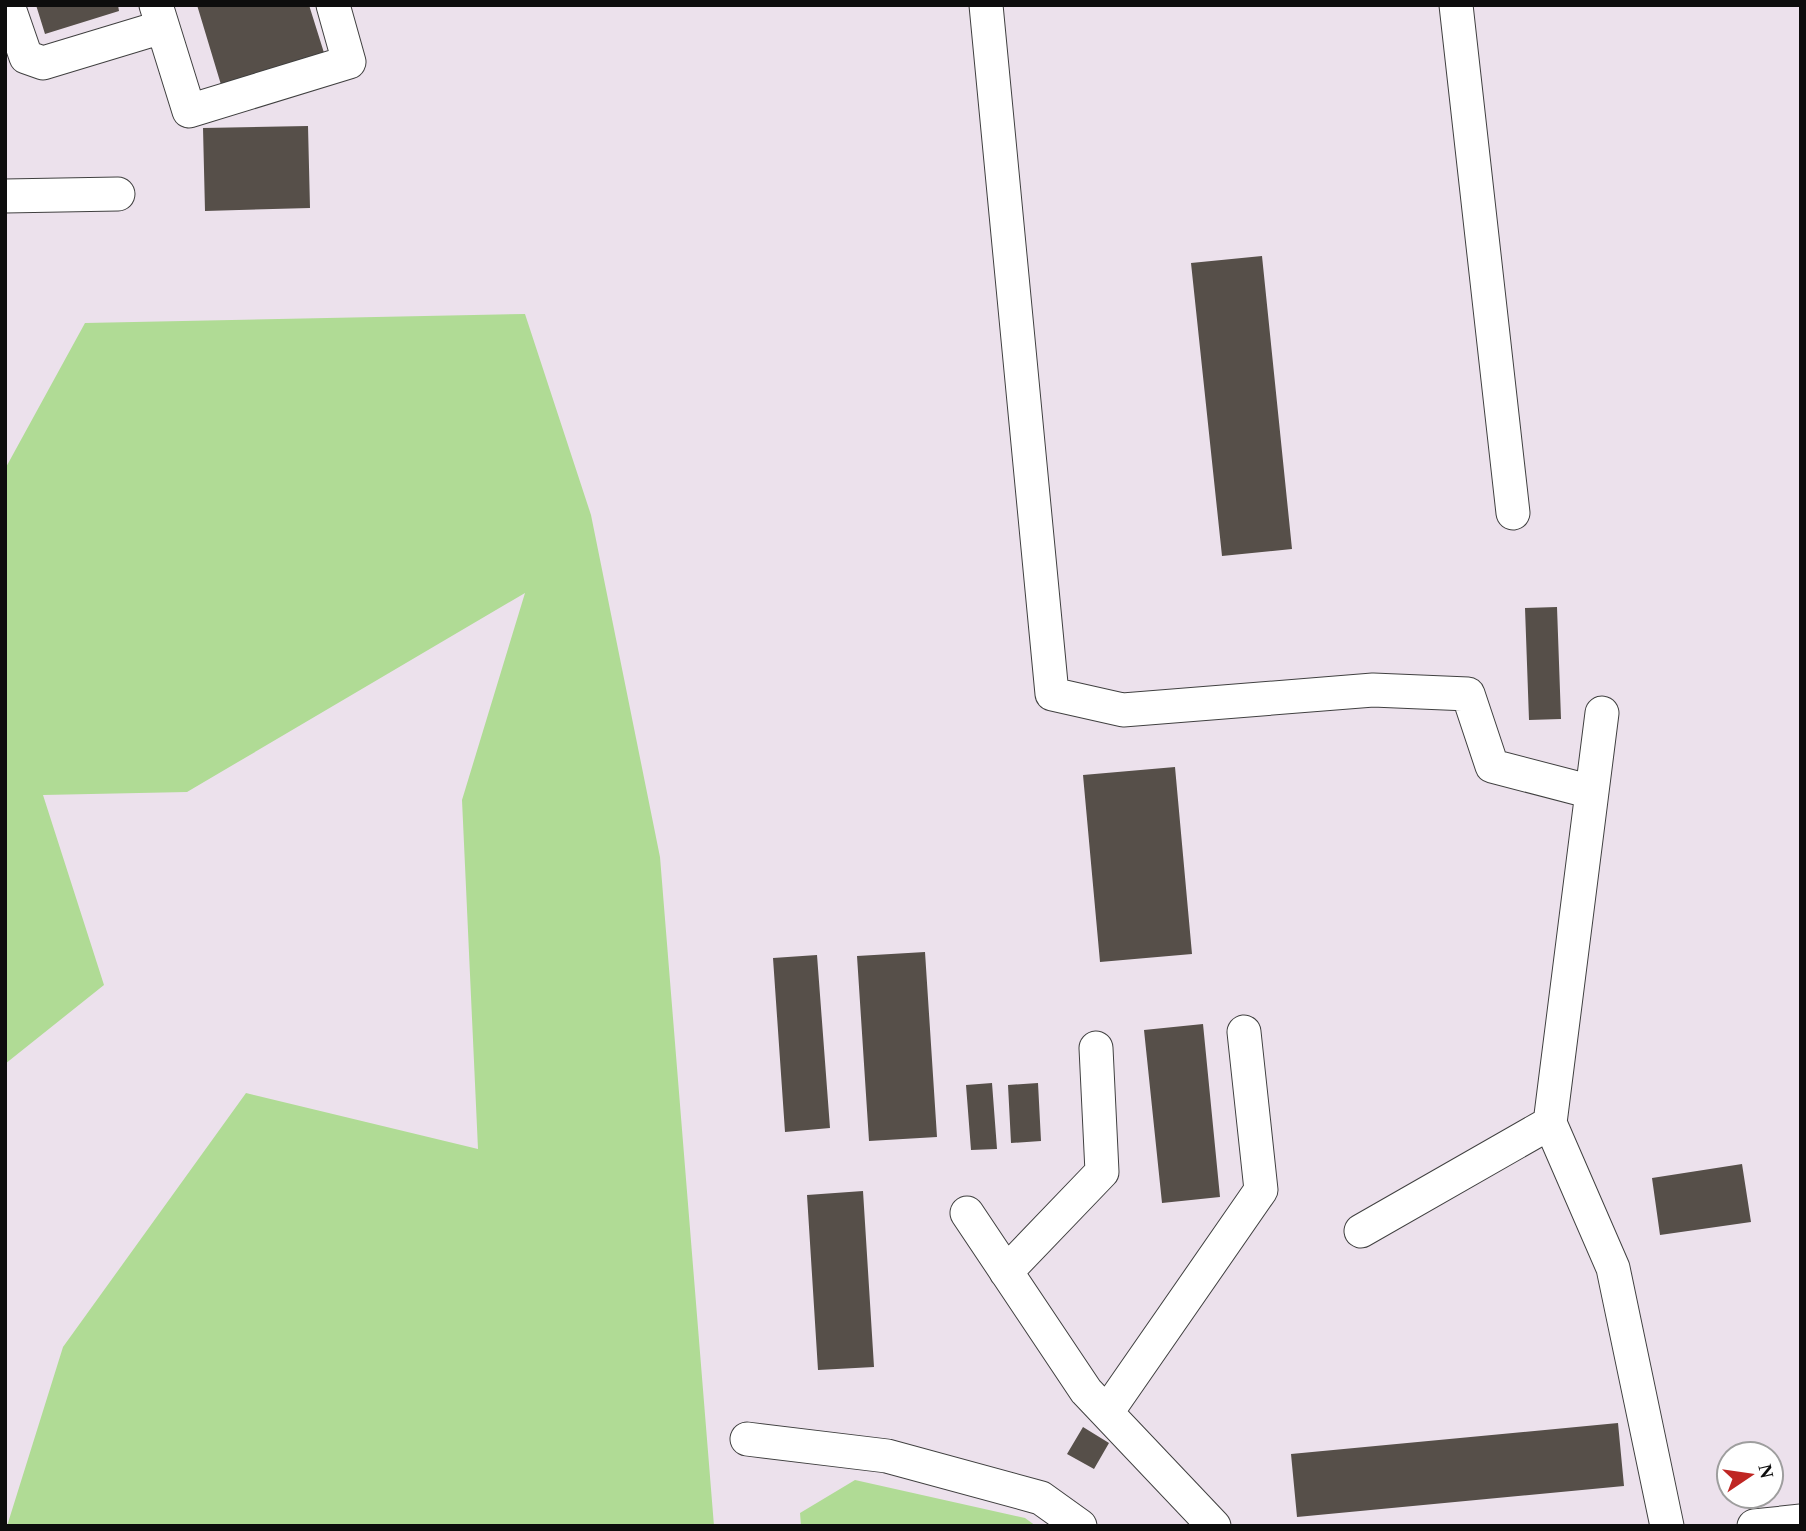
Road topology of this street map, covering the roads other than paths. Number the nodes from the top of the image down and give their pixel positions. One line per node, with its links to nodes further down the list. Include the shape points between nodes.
1 (8, 5): 5 (lane, via 26,57 43,63)
2 (333, 5): 5 (lane, via 349,62 190,111)
3 (986, 5): 10 (lane, via 1052,694 1124,710 1373,690 1468,694 1492,766)
4 (1456, 5): 8 (lane)
5 (159, 16)
6 (118, 194): 7 (lane)
7 (5, 196)
8 (1513, 513)
9 (1602, 713): 10 (lane)
10 (1592, 792): 13 (lane)
11 (1244, 1032): 17 (lane, via 1261,1190)
12 (1096, 1048): 16 (lane, via 1102,1172)
13 (1550, 1123): 15 (lane); 22 (lane, via 1613,1268)
14 (967, 1213): 16 (lane)
15 (1361, 1231)
16 (1006, 1272): 17 (lane, via 1086,1391)
17 (1107, 1412): 21 (lane)
18 (747, 1439): 20 (lane, via 887,1455 1041,1498)
19 (1801, 1521): 23 (lane)
20 (1080, 1526)
21 (1214, 1526)
22 (1667, 1526)
23 (1754, 1526)

